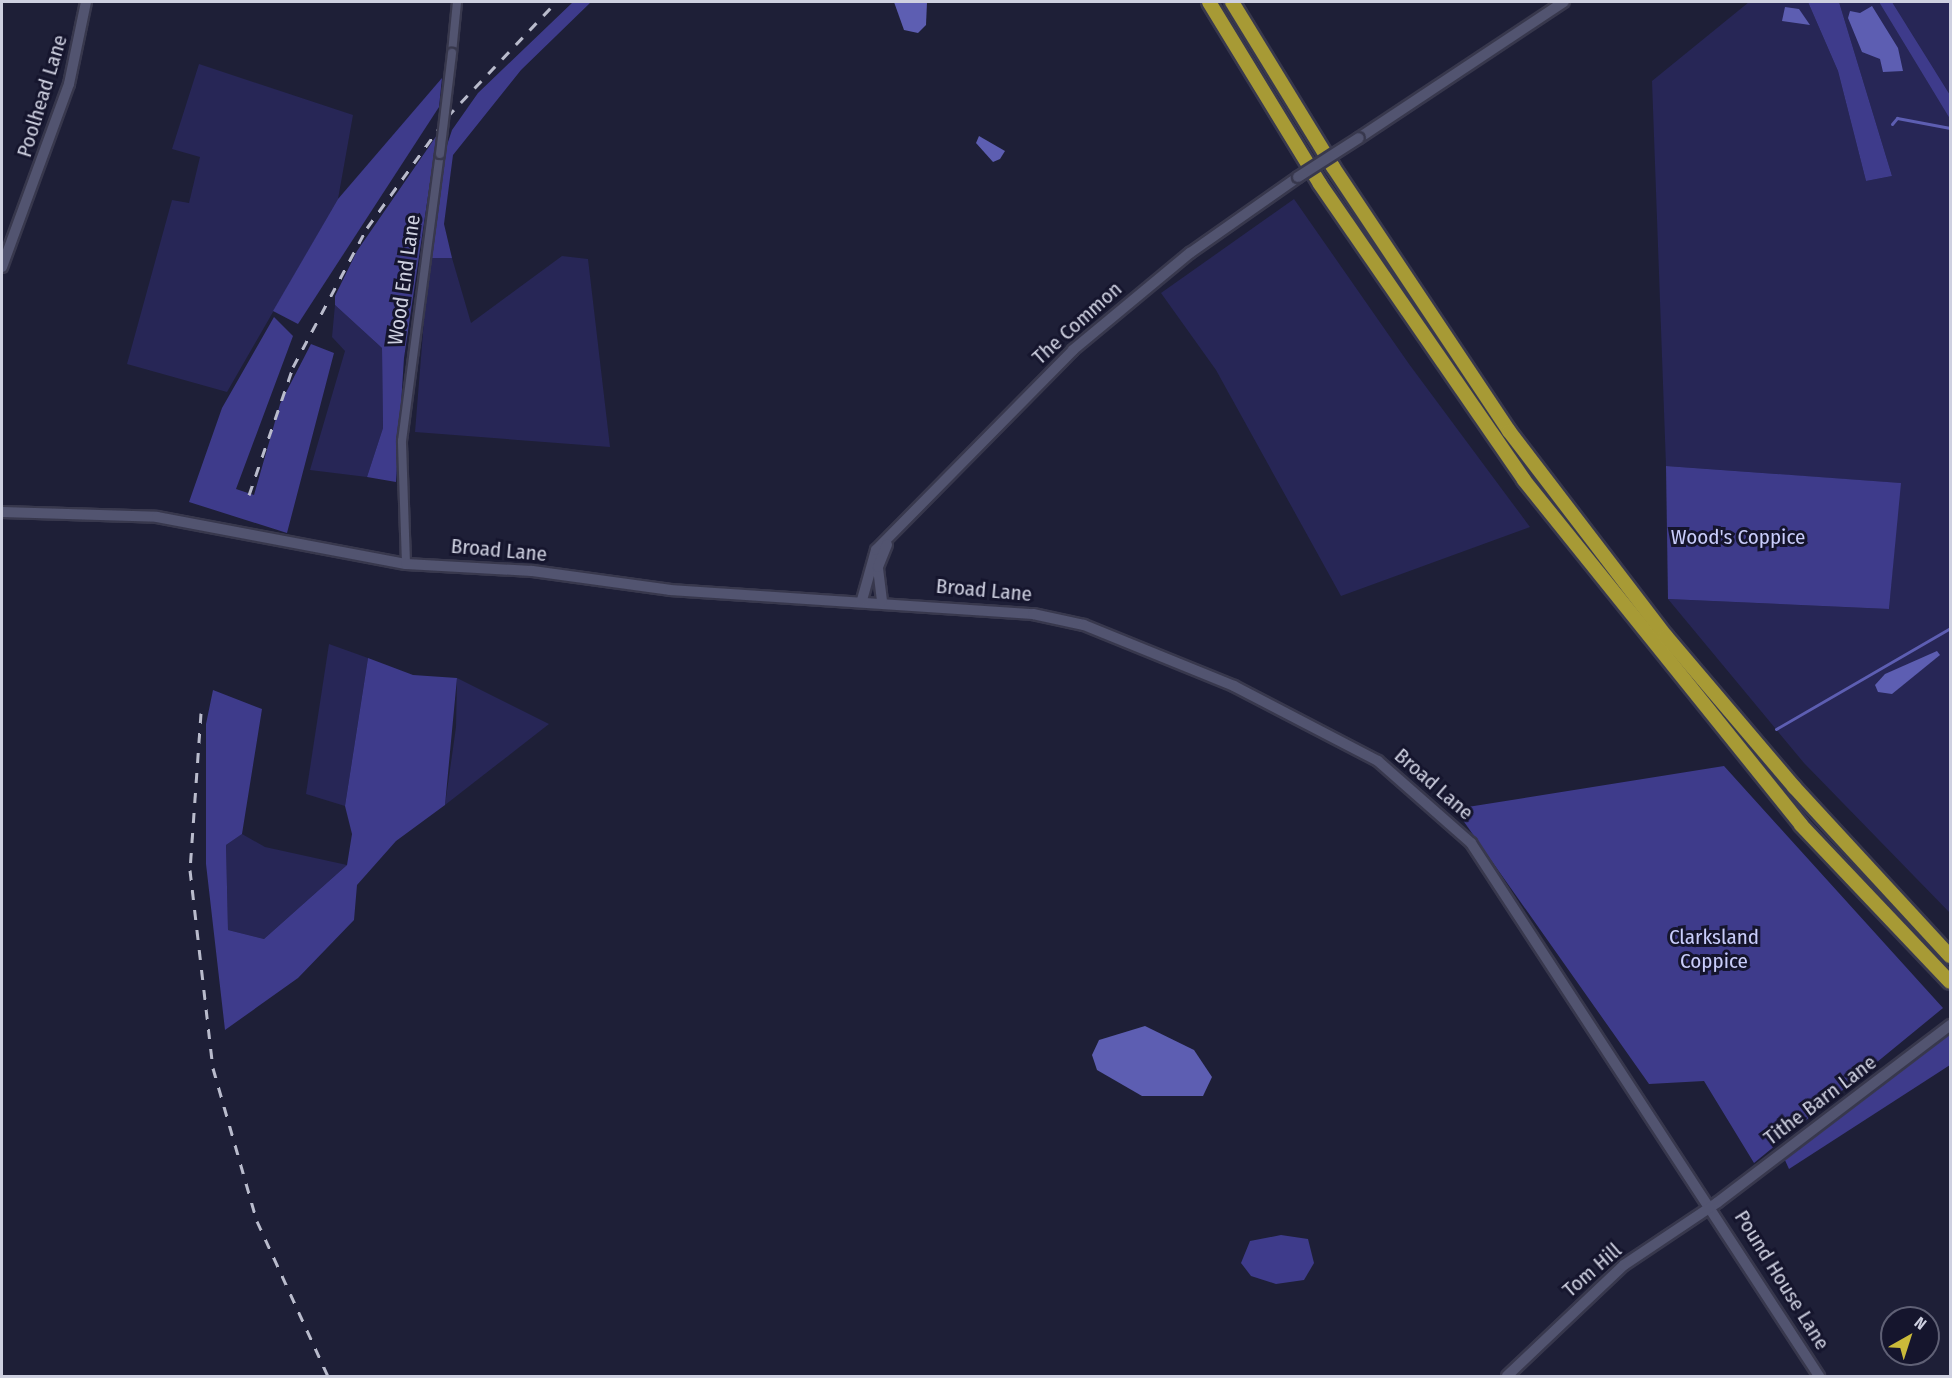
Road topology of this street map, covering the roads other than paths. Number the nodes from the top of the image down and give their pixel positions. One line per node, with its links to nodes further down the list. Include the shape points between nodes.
1 (86, 2): 6 (main road, Poolhead Lane, via 69,84)
2 (458, 2): 9 (street, Wood End Lane, bridge, via 402,441)
3 (1209, 2): 13 (highway, via 1320,184 1524,480 1801,825)
4 (1232, 2): 12 (highway, via 1333,167 1509,431 1666,636 1794,788)
5 (1564, 2): 8 (main road, The Common, bridge, via 1190,253 1073,350)
6 (2, 267)
7 (2, 512): 9 (main road, Broad Lane, via 157,517)
8 (903, 524): 10 (main road, The Common, via 870,559); 11 (main road, The Common, via 882,552)
9 (406, 564): 10 (main road, Broad Lane, via 532,571 670,590)
10 (862, 600): 11 (main road, Broad Lane)
11 (882, 601): 15 (main road, Broad Lane, via 1033,614 1084,625 1234,686 1378,761 1446,815 1471,843)
12 (1950, 956)
13 (1950, 982)
14 (1950, 1025): 15 (main road, Tithe Barn Lane)
15 (1712, 1205): 16 (main road, Tom Hill, via 1624,1265); 17 (main road, Pound House Lane)
16 (1507, 1377)
17 (1819, 1377)

